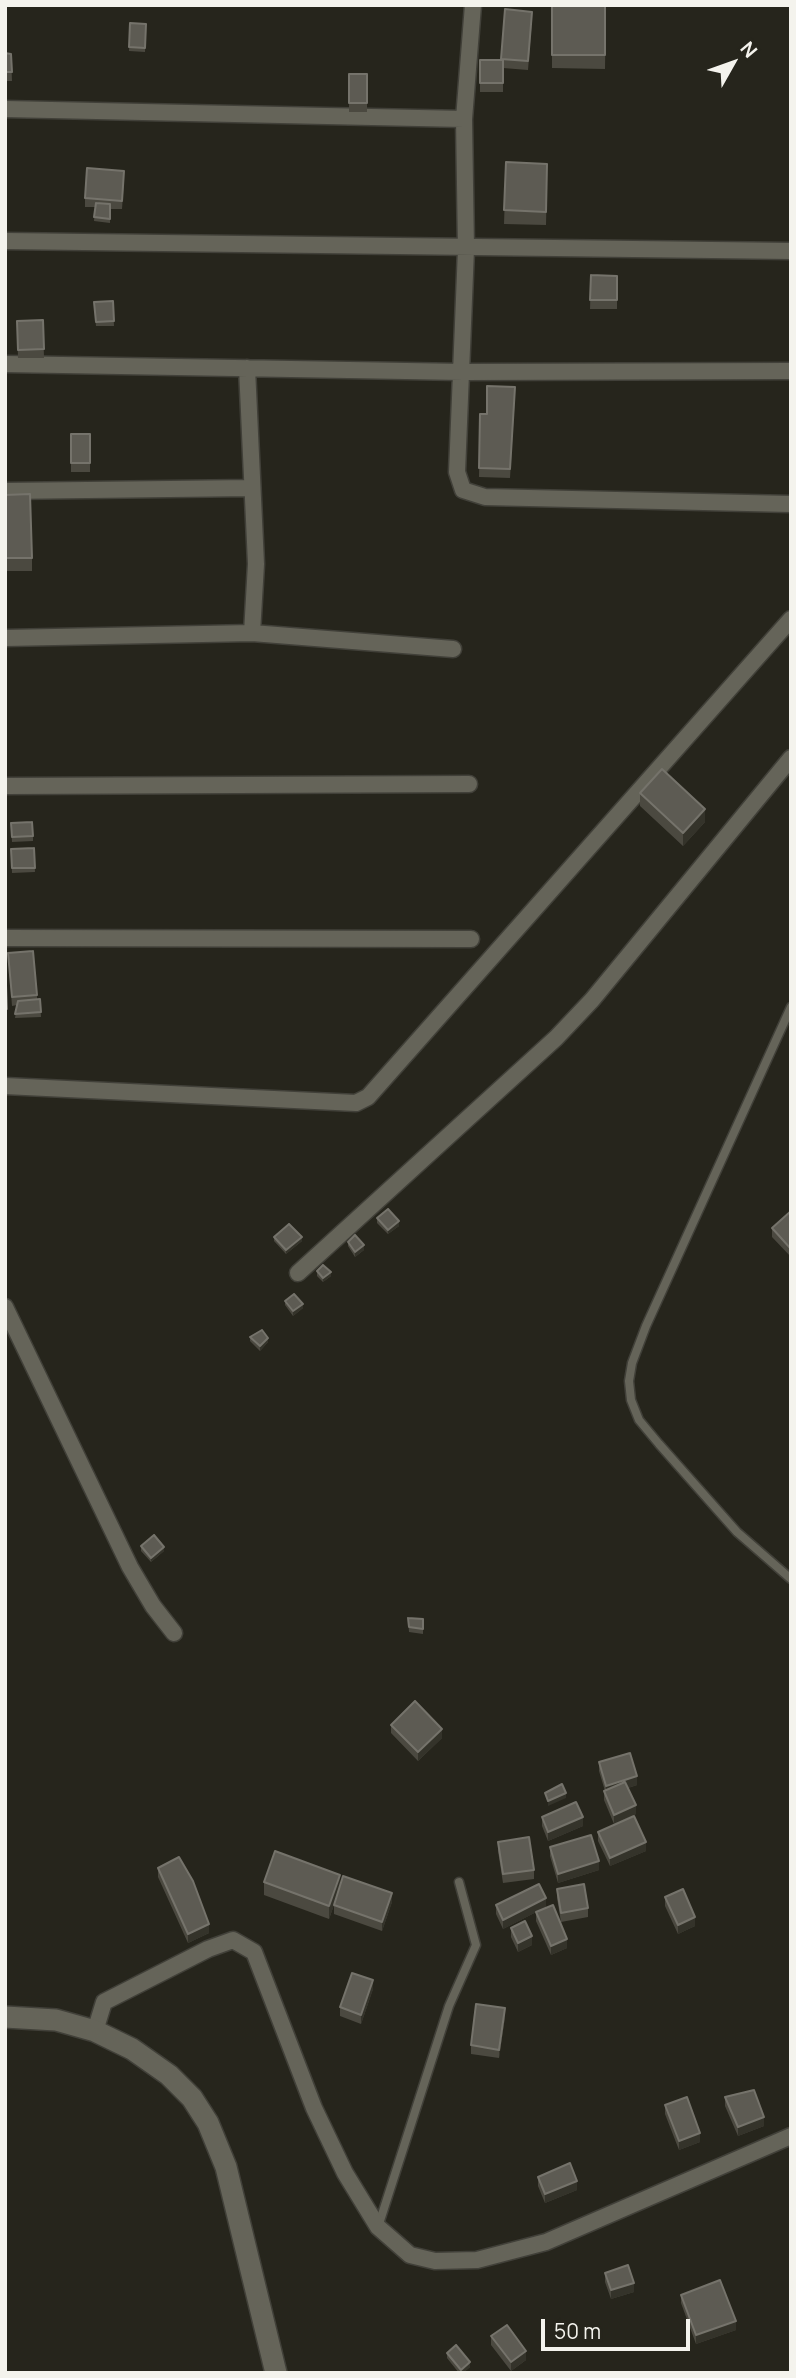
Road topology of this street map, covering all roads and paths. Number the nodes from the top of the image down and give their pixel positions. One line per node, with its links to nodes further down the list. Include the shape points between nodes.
1 (473, 5): 3 (street)
2 (5, 109): 3 (street)
3 (464, 118): 5 (street)
4 (5, 241): 5 (street)
5 (466, 249): 6 (street); 9 (street)
6 (791, 251)
7 (5, 364): 8 (street)
8 (247, 368): 9 (street); 11 (street)
9 (463, 372): 10 (street); 13 (street, via 457,472 463,490 485,497)
10 (791, 372)
11 (251, 488): 12 (street); 15 (street, via 256,564)
12 (5, 491)
13 (791, 504)
14 (791, 619): 24 (street, via 368,1097 356,1103)
15 (252, 633): 16 (street); 17 (street)
16 (5, 638)
17 (453, 649)
18 (791, 758): 25 (street, via 556,1038)
19 (469, 784): 20 (street)
20 (5, 786)
21 (5, 938): 22 (street)
22 (471, 939)
23 (791, 1007): 27 (lane, via 646,1326 629,1381 639,1420 737,1532)
24 (5, 1086)
25 (298, 1273)
26 (5, 1307): 28 (street, via 130,1567)
27 (791, 1579)
28 (174, 1633)
29 (459, 1882): 33 (lane, via 476,1945 449,2006)
30 (5, 2017): 31 (street, via 55,2020)
31 (95, 2031): 33 (street, via 104,2003 208,1949 233,1940 254,1952 314,2108); 34 (street, via 169,2075 208,2123 226,2167)
32 (791, 2136): 33 (street, via 546,2242 477,2260 435,2261 410,2255)
33 (378, 2227)
34 (276, 2373)

